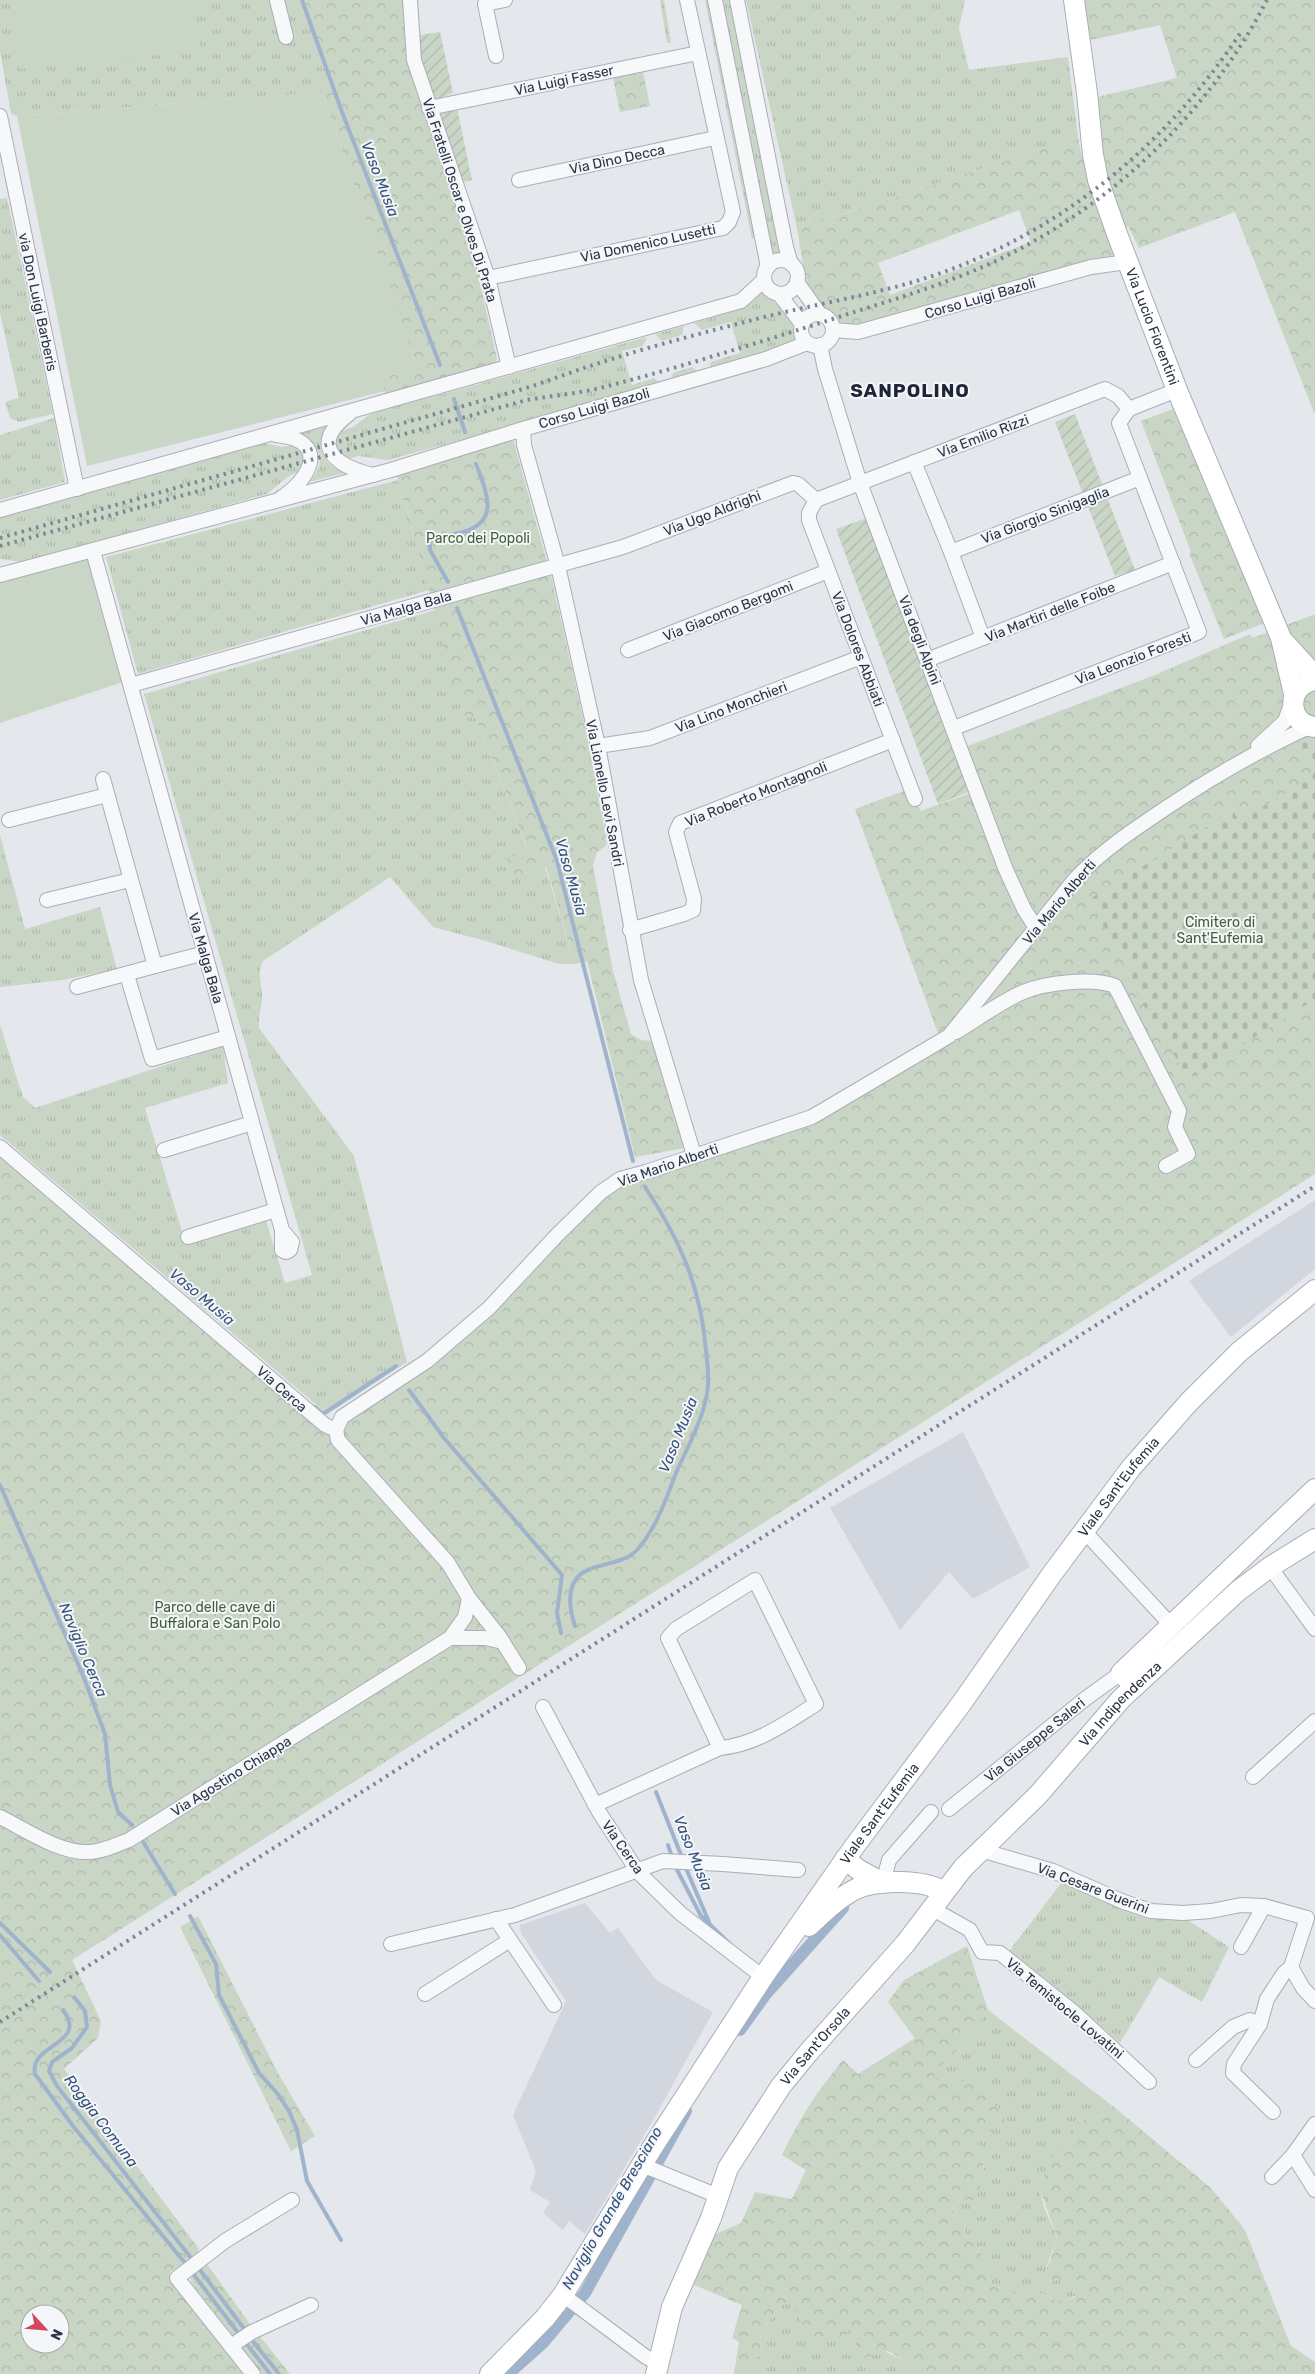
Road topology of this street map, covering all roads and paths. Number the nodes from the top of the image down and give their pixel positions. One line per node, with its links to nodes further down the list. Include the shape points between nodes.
1 (277, 0): 8 (street)
2 (410, 0): 11 (street, Via Fratelli Oscar e Olves Di Prata, via 414,60)
3 (505, 0): 10 (street, via 485,4)
4 (687, 0): 9 (street, Via Domenico Lusetti)
5 (715, 0): 17 (street)
6 (738, 0): 16 (street)
7 (1074, 0): 15 (street, Via Lucio Fiorentini, via 1092,155)
8 (286, 37)
9 (698, 53): 11 (street, Via Luigi Fasser); 13 (street, Via Domenico Lusetti)
10 (496, 56)
11 (430, 108): 18 (street, Via Fratelli Oscar e Olves Di Prata)
12 (0, 116): 35 (street, via Don Luigi Barberis)
13 (716, 138): 14 (street, Via Dino Decca); 18 (street, Via Domenico Lusetti, via 733,212 723,228)
14 (519, 180)
15 (1127, 262): 23 (street, Corso Luigi Bazoli, via 1091,267 858,332); 26 (street, Via Lucio Fiorentini)
16 (791, 264): 17 (street, via 777,261); 19 (street, via 796,270)
17 (766, 274): 20 (street, via 769,290); 25 (street, via 741,301)
18 (488, 278): 25 (street, Via Fratelli Oscar e Olves Di Prata)
19 (797, 282): 20 (street, via 789,292); 21 (street)
20 (779, 294): 22 (street)
21 (819, 313): 22 (street, via 812,314); 23 (street, via 827,316)
22 (802, 324): 24 (street, via 801,334)
23 (833, 330): 24 (street, Corso Luigi Bazoli, via 826,343)
24 (813, 344): 29 (street, Corso Luigi Bazoli); 34 (street, Via degli Alpini, via 825,369)
25 (509, 367): 28 (street)
26 (1177, 390): 27 (street); 46 (street, Via Lucio Fiorentini)
27 (1129, 409): 31 (street, Via Emilio Rizzi, via 1118,396 1105,389); 33 (street, Via Leonzio Foresti, via 1119,423)
28 (354, 411): 30 (street); 32 (street, via 333,428 328,437 330,449 345,465)
29 (523, 429): 32 (street, Corso Luigi Bazoli); 42 (street, Via Lionello Levi Sandri, via 524,445)
30 (270, 434): 35 (street); 37 (street, via 301,441 311,455 311,465 302,480)
31 (914, 462): 34 (street, Via Emilio Rizzi); 40 (street)
32 (373, 475): 37 (street, Corso Luigi Bazoli)
33 (1140, 478): 40 (street, Via Giorgio Sinigaglia); 41 (street, Via Leonzio Foresti)
34 (860, 483): 36 (street); 49 (street, Via degli Alpini)
35 (77, 489): 38 (street)
36 (816, 500): 42 (street, Via Ugo Aldrighi, via 793,483 623,548); 43 (street, Via Dolores Abbiati, via 809,520)
37 (276, 501): 39 (street, Corso Luigi Bazoli)
38 (0, 510)
39 (93, 550): 44 (street, Corso Luigi Bazoli); 52 (street, Via Malga Bala)
40 (951, 552): 45 (street)
41 (1173, 563): 45 (street, Via Martiri delle Foibe); 55 (street, Via Leonzio Foresti, via 1199,632)
42 (558, 566): 52 (street, Via Malga Bala); 57 (street, Via Lionello Levi Sandri)
43 (828, 571): 47 (street, Via Giacomo Bergomi); 48 (street, Via Dolores Abbiati)
44 (0, 575)
45 (983, 638): 49 (street, Via Martiri delle Foibe)
46 (1281, 638): 50 (street, Via Lucio Fiorentini); 53 (street, Via Lucio Fiorentini)
47 (628, 650)
48 (861, 657): 56 (street, Via Dolores Abbiati); 57 (street, Via Lino Monchieri, via 650,738)
49 (927, 660): 55 (street, Via degli Alpini)
50 (1315, 676)
51 (1315, 680): 53 (street, via 1306,682)
52 (131, 685): 67 (street, Via Malga Bala)
53 (1293, 698): 54 (street, Via Lucio Fiorentini, via 1296,717); 58 (street, Via Mario Alberti, via 1285,721)
54 (1312, 727): 58 (street, Via Mario Alberti)
55 (954, 728): 65 (street, Via degli Alpini, via 1006,870)
56 (893, 740): 61 (street, Via Dolores Abbiati); 66 (street, Via Roberto Montagnoli, via 680,823 676,832 694,900 692,910)
57 (598, 746): 66 (street, Via Lionello Levi Sandri)
58 (1242, 760): 65 (street, Via Mario Alberti, via 1098,855)
59 (103, 780): 60 (street)
60 (107, 796): 62 (street); 63 (street)
61 (915, 799)
62 (9, 820)
63 (130, 880): 64 (street); 68 (street)
64 (48, 900)
65 (1036, 928): 71 (street, Via Mario Alberti)
66 (630, 930): 76 (street, Via Lionello Levi Sandri, via 641,980)
67 (205, 953): 68 (street); 72 (street, Via Malga Bala)
68 (154, 966): 69 (street)
69 (127, 975): 70 (street); 72 (street, via 152,1059)
70 (77, 987)
71 (949, 1036): 76 (street, Via Mario Alberti, via 812,1117); 77 (street, Via Mario Alberti, via 1023,992 1068,983 1105,982 1115,986 1179,1111 1175,1127 1188,1154)
72 (228, 1037): 73 (street, Via Malga Bala)
73 (252, 1123): 75 (street); 78 (street, Via Malga Bala)
74 (0, 1147): 82 (street, Via Cerca, via 325,1426)
75 (164, 1150)
76 (694, 1155): 82 (street, Via Mario Alberti, via 620,1179 602,1192 556,1235 489,1308 427,1361 342,1418)
77 (1166, 1166)
78 (276, 1210): 79 (street, Via Malga Bala); 80 (street)
79 (282, 1230)
80 (188, 1237)
81 (1315, 1290): 84 (street, Viale Sant'Eufemia, via 1239,1352 1189,1402 1131,1468)
82 (336, 1430): 88 (street, Via Cerca, via 338,1440 448,1563)
83 (1315, 1489): 87 (street, Via Giuseppe Saleri)
84 (1084, 1531): 89 (street); 104 (street, Viale Sant'Eufemia, via 962,1704)
85 (1315, 1539): 86 (street, Via Indipendenza)
86 (1270, 1567): 87 (street, Via Indipendenza); 90 (street)
87 (1231, 1584): 89 (street, Via Giuseppe Saleri); 94 (street, Via Indipendenza)
88 (469, 1598): 91 (street, Via Agostino Chiappa, via 465,1617); 92 (street, Via Cerca)
89 (1171, 1625): 94 (street, Via Giuseppe Saleri)
90 (1315, 1629)
91 (450, 1638): 92 (street, via 485,1638); 102 (street, Via Agostino Chiappa, via 129,1840 90,1852 76,1852)
92 (503, 1642): 93 (street, Via Cerca)
93 (519, 1668)
94 (1128, 1680): 100 (street, Via Giuseppe Saleri, via 1085,1699); 103 (street, Via Indipendenza, via 1121,1699 1038,1796)
95 (543, 1707): 99 (street, Via Cerca)
96 (1315, 1721): 98 (street)
97 (720, 1748): 97 (street, via 733,1747 770,1733 816,1704 755,1580 676,1629 668,1638); 99 (street)
98 (1253, 1778)
99 (595, 1805): 106 (street, Via Cerca)
100 (949, 1809)
101 (931, 1812): 107 (street, via 889,1860)
102 (0, 1817)
103 (984, 1848): 108 (street, Via Indipendenza); 109 (street, Via Cesare Guerini, via 1053,1870 1151,1911 1183,1913 1241,1905)
104 (845, 1859): 107 (street); 115 (street, Viale Sant'Eufemia)
105 (798, 1870): 106 (street, via 663,1861)
106 (638, 1872): 112 (street); 118 (street, Via Cerca, via 680,1914)
107 (883, 1883): 108 (street, via 924,1884); 115 (street, via 856,1889)
108 (944, 1892): 110 (street, Via Indipendenza)
109 (1264, 1906): 111 (street, Via Cesare Guerini); 116 (street)
110 (932, 1908): 124 (street, Via Temistocle Lovatini, via 970,1930 982,1952 1000,1953 1076,2014); 131 (street, Via Sant'Orsola, via 905,1944 781,2086 728,2168)
111 (1311, 1915): 117 (street, Via Cesare Guerini)
112 (496, 1919): 113 (street); 114 (street)
113 (510, 1940): 119 (street); 121 (street)
114 (391, 1944)
115 (785, 1947): 118 (street, Viale Sant'Eufemia)
116 (1241, 1947)
117 (1291, 1966): 120 (street, via 1303,1988); 122 (street, Via Cesare Guerini, via 1267,1999)
118 (763, 1977): 128 (street, Viale Sant'Eufemia, via 708,2059)
119 (426, 1994)
120 (1315, 2001)
121 (554, 2005)
122 (1260, 2024): 123 (street, via 1250,2020 1233,2027); 125 (street, Via Cesare Guerini, via 1234,2064 1233,2073)
123 (1196, 2060)
124 (1149, 2082)
125 (1273, 2112)
126 (1315, 2124): 127 (street)
127 (1293, 2155): 129 (street); 130 (street)
128 (651, 2169): 131 (street); 133 (street, Viale Sant'Eufemia)
129 (1272, 2177)
130 (1315, 2190)
131 (718, 2196): 136 (street, Via Sant'Orsola, via 672,2308)
132 (292, 2200): 135 (street, via 225,2241 177,2278)
133 (566, 2298): 136 (street, Via Sant'Orsola); 138 (street, Viale Sant'Eufemia)
134 (311, 2305): 135 (street, via 252,2332)
135 (231, 2346): 137 (street)
136 (657, 2368)
137 (252, 2374)
138 (490, 2374)

